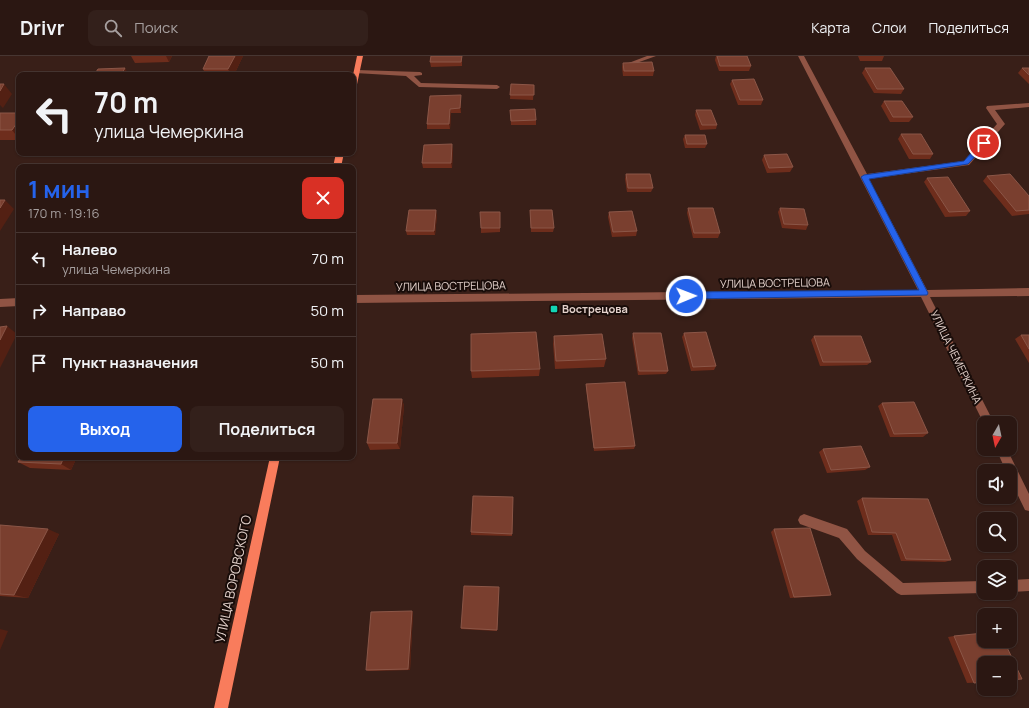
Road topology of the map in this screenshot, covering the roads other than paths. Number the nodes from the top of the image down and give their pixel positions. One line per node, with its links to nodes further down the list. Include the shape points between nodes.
1 (360, 56): 5 (main road)
2 (653, 56): 4 (street)
3 (801, 56): 11 (street, УЛИЦА ЧЕМЕРКИНА)
4 (629, 64)
5 (357, 72): 6 (street); 8 (main road)
6 (408, 74): 7 (street); 9 (street, via 419,85)
7 (420, 74)
8 (356, 76)
9 (497, 87)
10 (1029, 105): 11 (street, via 990,108 1001,124 966,163)
11 (864, 177): 13 (street, УЛИЦА ЧЕМЕРКИНА)
12 (1029, 292): 13 (street, УЛИЦА ВОСТРЕЦОВА)
13 (924, 293): 14 (street, УЛИЦА ВОСТРЕЦОВА); 17 (street, УЛИЦА ЧЕМЕРКИНА)
14 (356, 299)
15 (16, 302): 16 (street)
16 (0, 303)
17 (986, 416)
18 (1004, 456): 20 (street)
19 (274, 460): 25 (main road, УЛИЦА ВОРОВСКОГО)
20 (1029, 506)
21 (804, 520): 24 (street, via 843,533 861,555 901,589)
22 (1029, 585): 23 (street)
23 (1017, 586)
24 (977, 587)
25 (221, 708)

